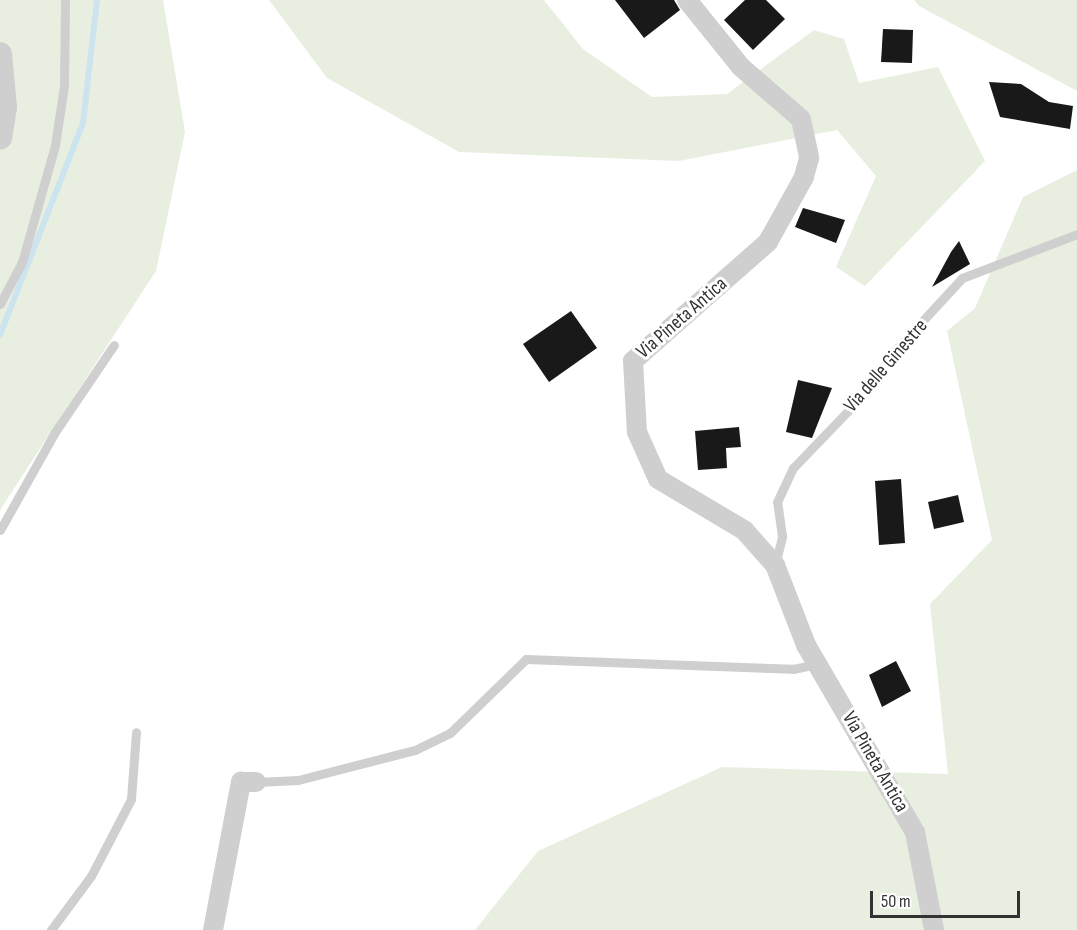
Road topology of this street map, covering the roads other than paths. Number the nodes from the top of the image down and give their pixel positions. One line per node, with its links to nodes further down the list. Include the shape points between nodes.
1 (65, 0): 6 (lane, via 64,86 55,145 22,262)
2 (687, 0): 9 (street, Via Pineta Antica, via 741,67 801,118 809,158 804,177 768,242 642,348 633,361 632,406 645,456 658,479 744,530)
3 (0, 54): 4 (street, via 4,107)
4 (0, 138)
5 (1077, 234): 9 (lane, Via delle Ginestre, via 962,278 891,356 873,385 793,468 777,502 783,536)
6 (0, 304)
7 (114, 345): 8 (lane, via 50,439)
8 (0, 530)
9 (775, 565): 10 (street, Via Pineta Antica)
10 (817, 664): 12 (lane, via 793,669 526,659 450,733 415,750 298,780); 15 (street, Via Pineta Antica, via 915,832)
11 (136, 732): 13 (lane, via 130,799 91,876)
12 (256, 782): 14 (street, via 241,782)
13 (51, 930)
14 (213, 930)
15 (934, 930)

